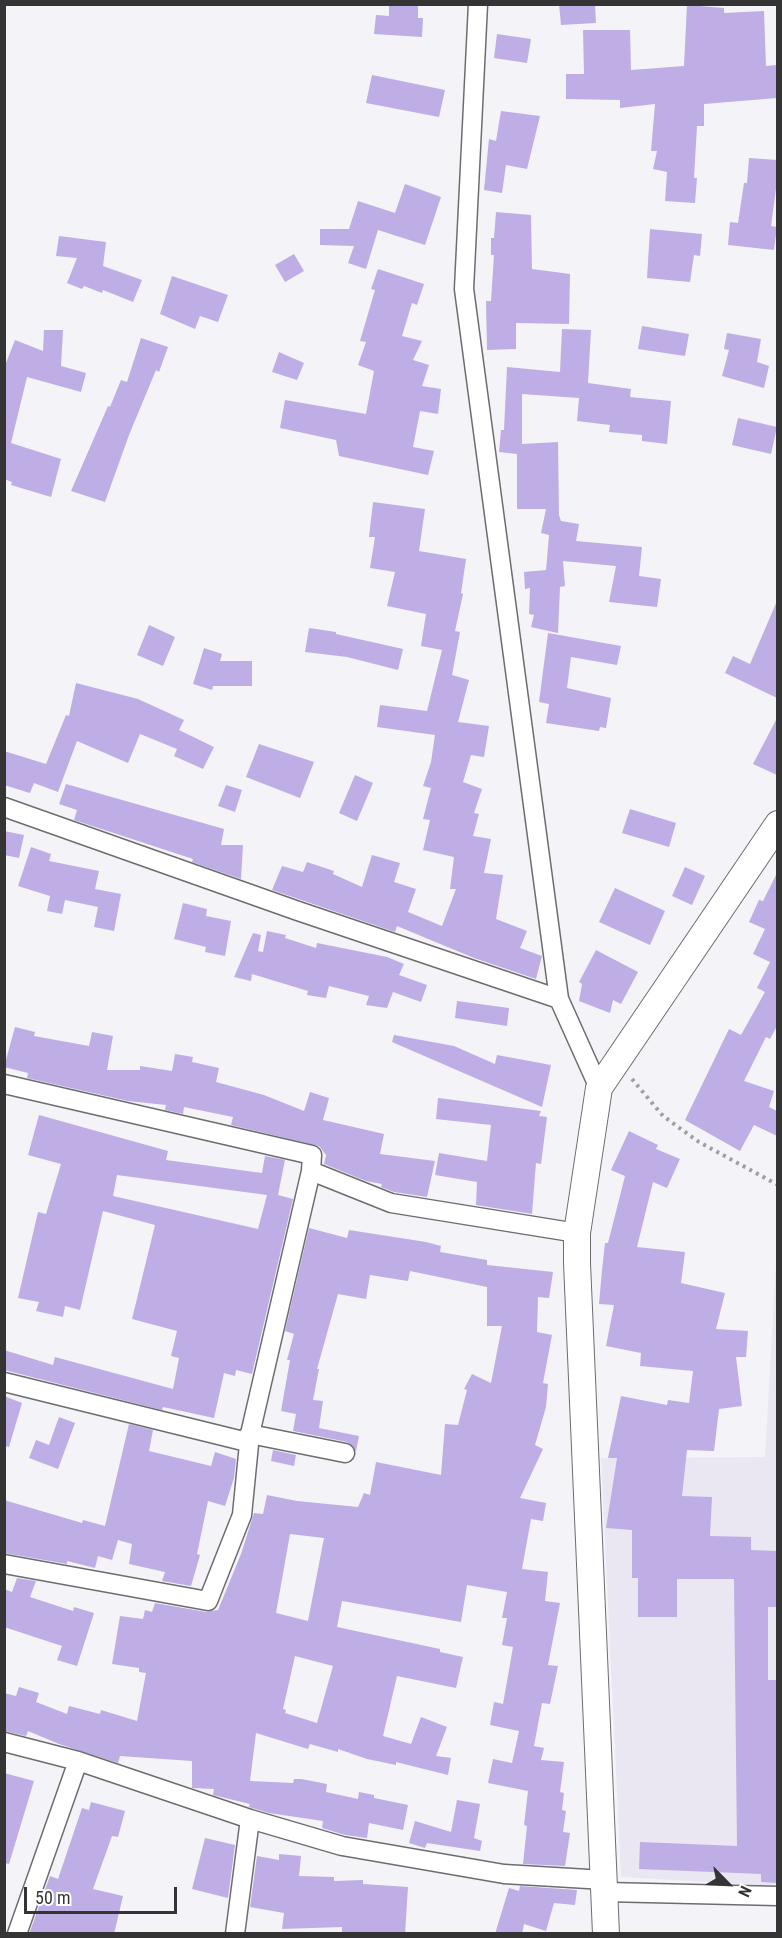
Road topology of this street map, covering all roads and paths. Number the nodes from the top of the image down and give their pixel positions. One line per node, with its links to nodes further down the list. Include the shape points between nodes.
1 (478, 4): 4 (street, via 464,289)
2 (4, 807): 4 (street)
3 (777, 824): 5 (main road)
4 (559, 999): 7 (street)
5 (618, 1062): 7 (main road); 9 (path, via 663,1116 699,1142)
6 (4, 1084): 8 (street, via 312,1155)
7 (599, 1088): 10 (main road)
8 (311, 1172): 10 (street, via 391,1203); 12 (street)
9 (777, 1185)
10 (577, 1233): 18 (main road)
11 (4, 1382): 12 (street, via 243,1441)
12 (250, 1434): 13 (street); 14 (street, via 242,1515 208,1601)
13 (345, 1453)
14 (4, 1564)
15 (4, 1742): 16 (street)
16 (78, 1761): 17 (street); 20 (street)
17 (250, 1819): 18 (street, via 342,1846 504,1874); 21 (street)
18 (605, 1886): 19 (street); 22 (main road)
19 (777, 1896)
20 (17, 1934)
21 (235, 1934)
22 (606, 1934)

